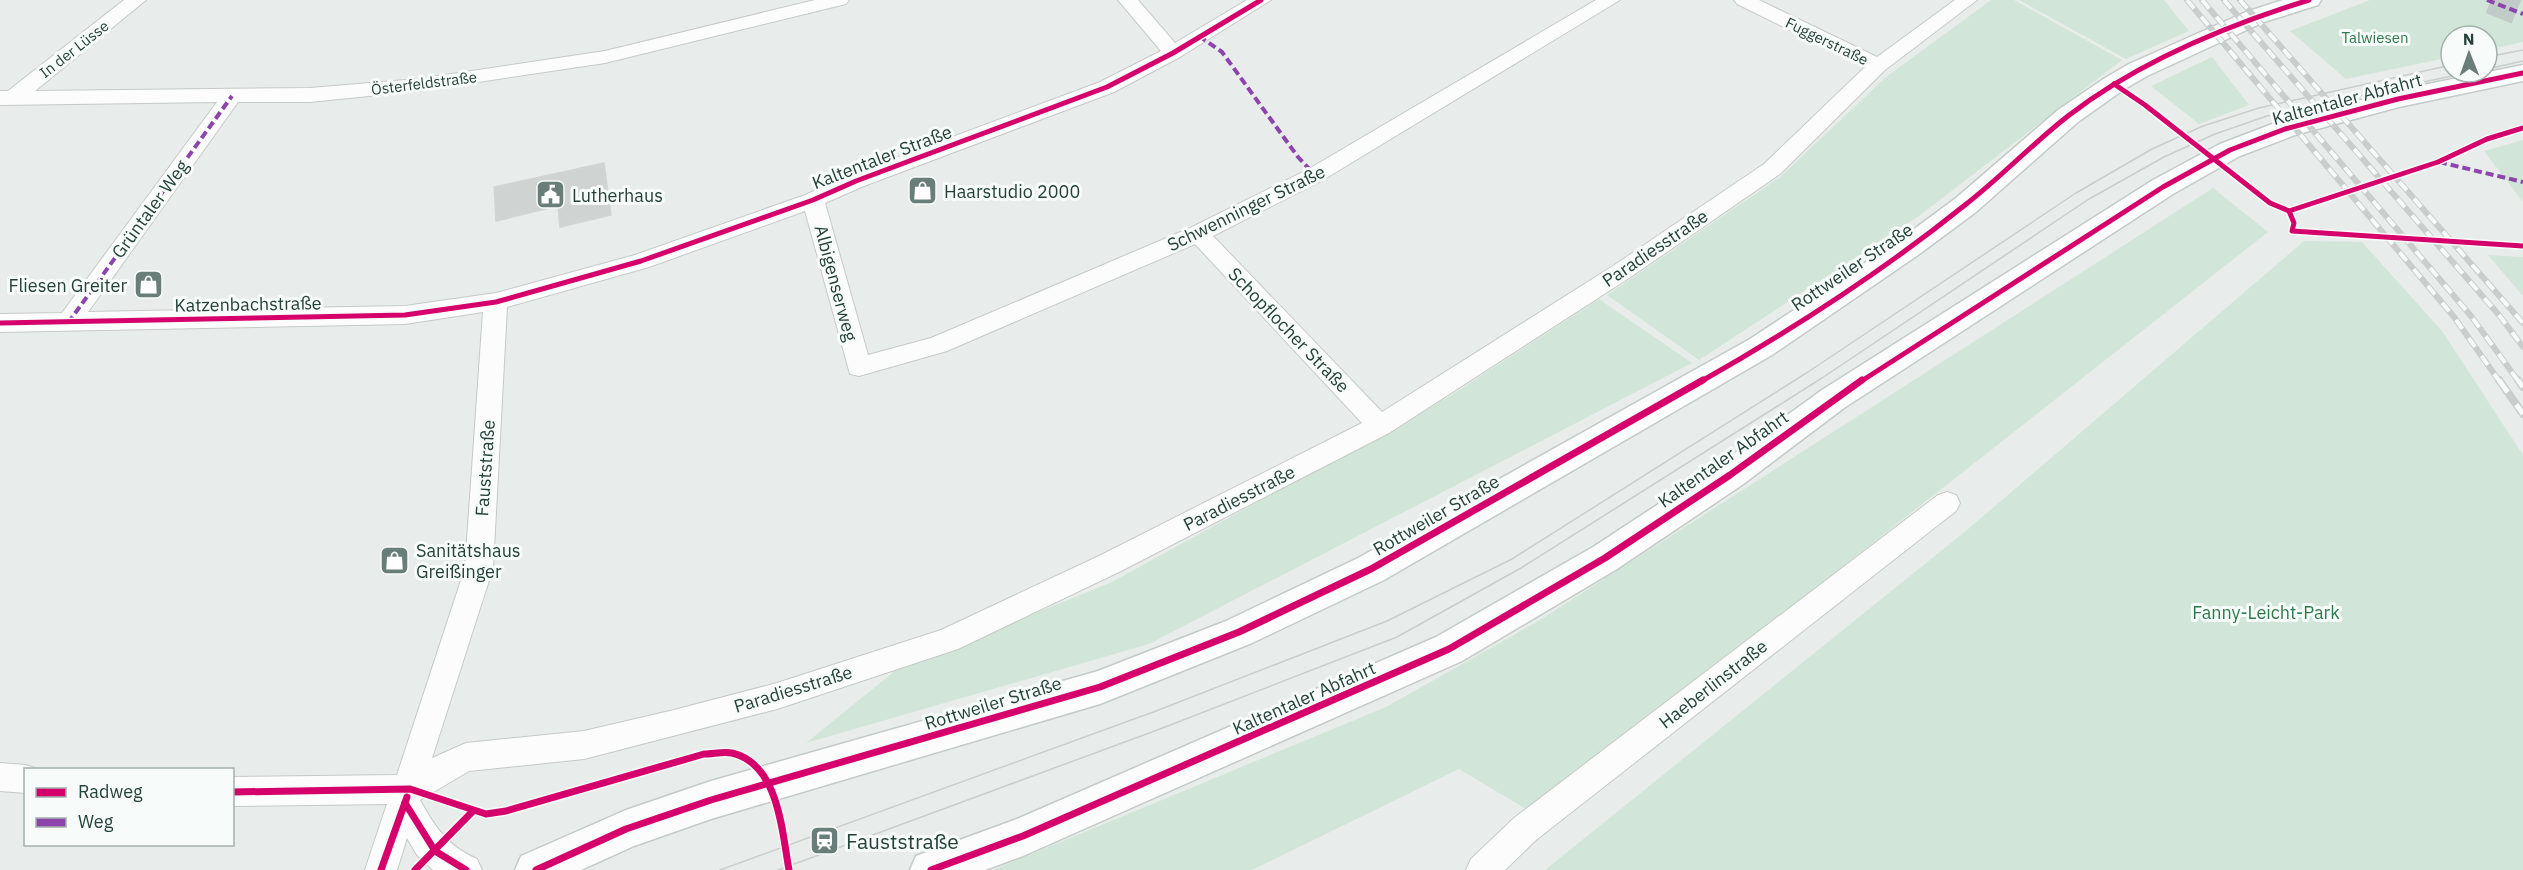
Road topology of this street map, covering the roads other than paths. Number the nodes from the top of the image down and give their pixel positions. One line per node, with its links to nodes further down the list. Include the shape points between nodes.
1 (136, 0): 13 (street, In der Lüsse)
2 (839, 0): 12 (street, Österfeldstraße, via 605,57 517,72 418,86)
3 (1128, 0): 9 (street)
4 (1262, 0): 9 (street, Kaltentaler Straße)
5 (1610, 0): 15 (street, Schwenninger Straße, via 1315,175)
6 (1744, 0): 10 (street, Fuggerstraße)
7 (1967, 0): 10 (street, Paradiesstraße)
8 (2309, 0): 26 (main road, Rottweiler Straße, via 2255,18 2138,70 2106,89 2068,116 1966,205 1761,347 1371,569 1239,632 1100,687 711,800 626,829)
9 (1173, 52): 14 (street, Kaltentaler Straße, via 1107,87)
10 (1878, 66): 20 (street, Paradiesstraße, via 1772,169 1621,272)
11 (2523, 73): 29 (main road, Kaltentaler Abfahrt, via 2398,99 2286,129 2230,150 2163,187 1833,399 1730,475 1605,558 1449,649 1113,798)
12 (232, 96): 13 (street, Österfeldstraße); 18 (street, Grüntaler Weg)
13 (6, 98)
14 (813, 200): 16 (street, Kaltentaler Straße, via 641,261); 19 (street, Albigenserweg)
15 (1198, 234): 19 (street, Schwenninger Straße, via 938,345); 20 (street, Schopflocher Straße)
16 (496, 302): 18 (street, Katzenbachstraße, via 405,315); 25 (street, Fauststraße, via 479,568)
17 (0, 323): 18 (street, Katzenbachstraße)
18 (68, 323)
19 (859, 367)
20 (1380, 426): 25 (street, Paradiesstraße, via 1109,564 948,640 777,696 674,724 584,745 466,757 435,772)
21 (1947, 503): 30 (street, Haeberlinstraße, via 1534,822)
22 (0, 777): 23 (street)
23 (24, 779)
24 (234, 792): 25 (street)
25 (407, 796): 27 (street, Fauststraße); 28 (street, via 433,853)
26 (547, 868)
27 (381, 870)
28 (466, 870)
29 (931, 870)
30 (1482, 870)

